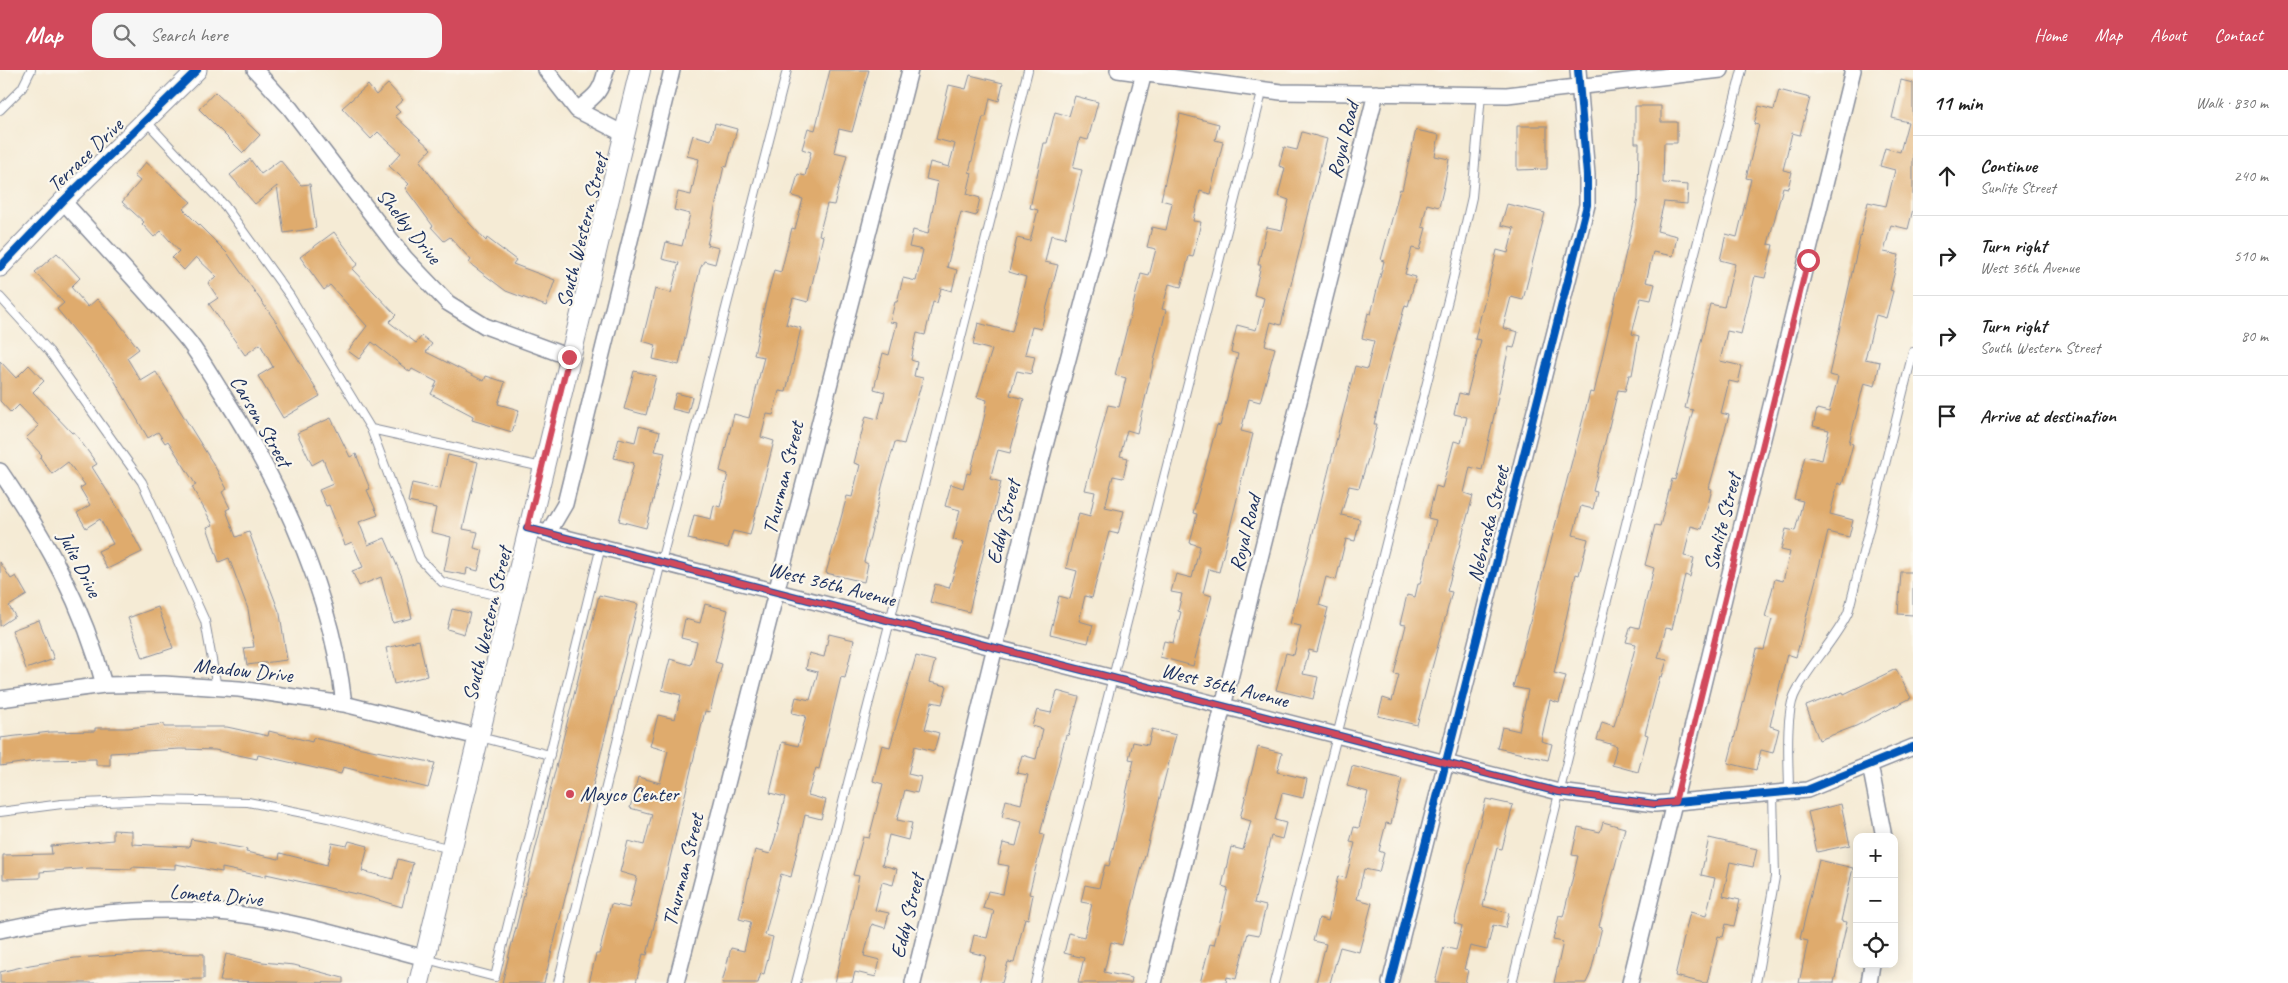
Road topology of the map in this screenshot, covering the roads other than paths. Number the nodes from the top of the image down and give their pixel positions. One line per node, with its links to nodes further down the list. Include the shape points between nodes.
1 (31, 70): 21 (lane, via 22,88)
2 (197, 70): 23 (street, Terrace Drive)
3 (255, 70): 29 (street, Shelby Drive, via 290,108 406,258 448,303 484,326)
4 (546, 70): 22 (street)
5 (606, 70): 22 (street, via 602,88)
6 (640, 70): 24 (main road, South Western Street)
7 (672, 70): 34 (street, via 565,504)
8 (787, 70): 36 (lane)
9 (910, 70): 37 (street, Thurman Street)
10 (1028, 70): 39 (lane)
11 (1118, 70): 16 (street)
12 (1578, 70): 17 (street, Nebraska Street)
13 (1721, 70): 17 (street)
14 (1742, 70): 53 (lane)
15 (1853, 70): 56 (street, Sunlite Street)
16 (1144, 73): 18 (street); 40 (street, Eddy Street)
17 (1579, 87): 20 (street); 51 (street, Nebraska Street, via 1587,205)
18 (1263, 89): 19 (street); 41 (lane)
19 (1376, 93): 20 (street); 46 (street, Royal Road)
20 (1481, 95): 47 (lane, via 1472,197)
21 (0, 110)
22 (577, 110): 24 (street)
23 (145, 120): 25 (street, Terrace Drive); 30 (lane, via 230,213 290,296)
24 (624, 134): 29 (main road, South Western Street)
25 (63, 201): 26 (street, Terrace Drive); 45 (street, Carson Street, via 190,344 236,416 283,501 315,581 339,665)
26 (0, 267)
27 (0, 297): 43 (lane, via 49,351 142,482 205,621)
28 (1913, 352): 54 (lane, via 1848,613 1793,698)
29 (569, 357): 31 (main road, South Western Street)
30 (371, 429): 31 (lane); 38 (lane, via 420,559 442,582)
31 (542, 467): 33 (main road, South Western Street)
32 (0, 470): 42 (street, Julie Drive, via 31,516 77,602)
33 (527, 528): 34 (street, West 36th Avenue); 38 (main road, South Western Street)
34 (548, 533): 35 (street, West 36th Avenue)
35 (601, 546): 36 (street, West 36th Avenue); 50 (lane)
36 (661, 562): 37 (street, West 36th Avenue); 64 (lane)
37 (776, 591): 39 (street, West 36th Avenue); 65 (street, Thurman Street)
38 (511, 599): 48 (main road, South Western Street)
39 (890, 621): 40 (street, West 36th Avenue); 66 (lane)
40 (994, 647): 41 (street, West 36th Avenue); 67 (street, Eddy Street)
41 (1114, 678): 46 (street, West 36th Avenue); 68 (lane)
42 (104, 684): 43 (street, Meadow Drive); 44 (street, Meadow Drive)
43 (218, 688): 45 (street, Meadow Drive)
44 (0, 699)
45 (344, 704): 48 (street, Meadow Drive)
46 (1223, 706): 47 (street, West 36th Avenue); 69 (street, Royal Road)
47 (1337, 736): 51 (street, West 36th Avenue); 70 (lane)
48 (478, 737): 50 (lane); 59 (main road, South Western Street)
49 (1913, 747): 52 (street, West 36th Avenue)
50 (550, 755): 61 (lane, via 495,977)
51 (1446, 763): 53 (street, West 36th Avenue); 71 (street, Nebraska Street)
52 (1870, 765): 54 (street, West 36th Avenue, via 1807,790); 58 (street)
53 (1559, 792): 56 (street, West 36th Avenue, via 1655,804); 72 (lane)
54 (1789, 792): 55 (street, West 36th Avenue)
55 (1773, 793): 56 (street, West 36th Avenue); 74 (lane, via 1775,877)
56 (1675, 802): 73 (street, Sunlite Street)
57 (0, 812): 59 (lane, via 62,804 140,800 248,802)
58 (1883, 833)
59 (451, 849): 61 (main road, South Western Street)
60 (0, 930): 61 (street, Lometa Drive, via 65,917 139,911 229,913 310,928)
61 (424, 958): 63 (main road, South Western Street)
62 (1871, 968): 75 (street)
63 (419, 983)
64 (558, 983)
65 (676, 983)
66 (796, 983)
67 (913, 983)
68 (1035, 983)
69 (1154, 983)
70 (1274, 983)
71 (1390, 983)
72 (1512, 983)
73 (1630, 983)
74 (1756, 983)
75 (1869, 983)

